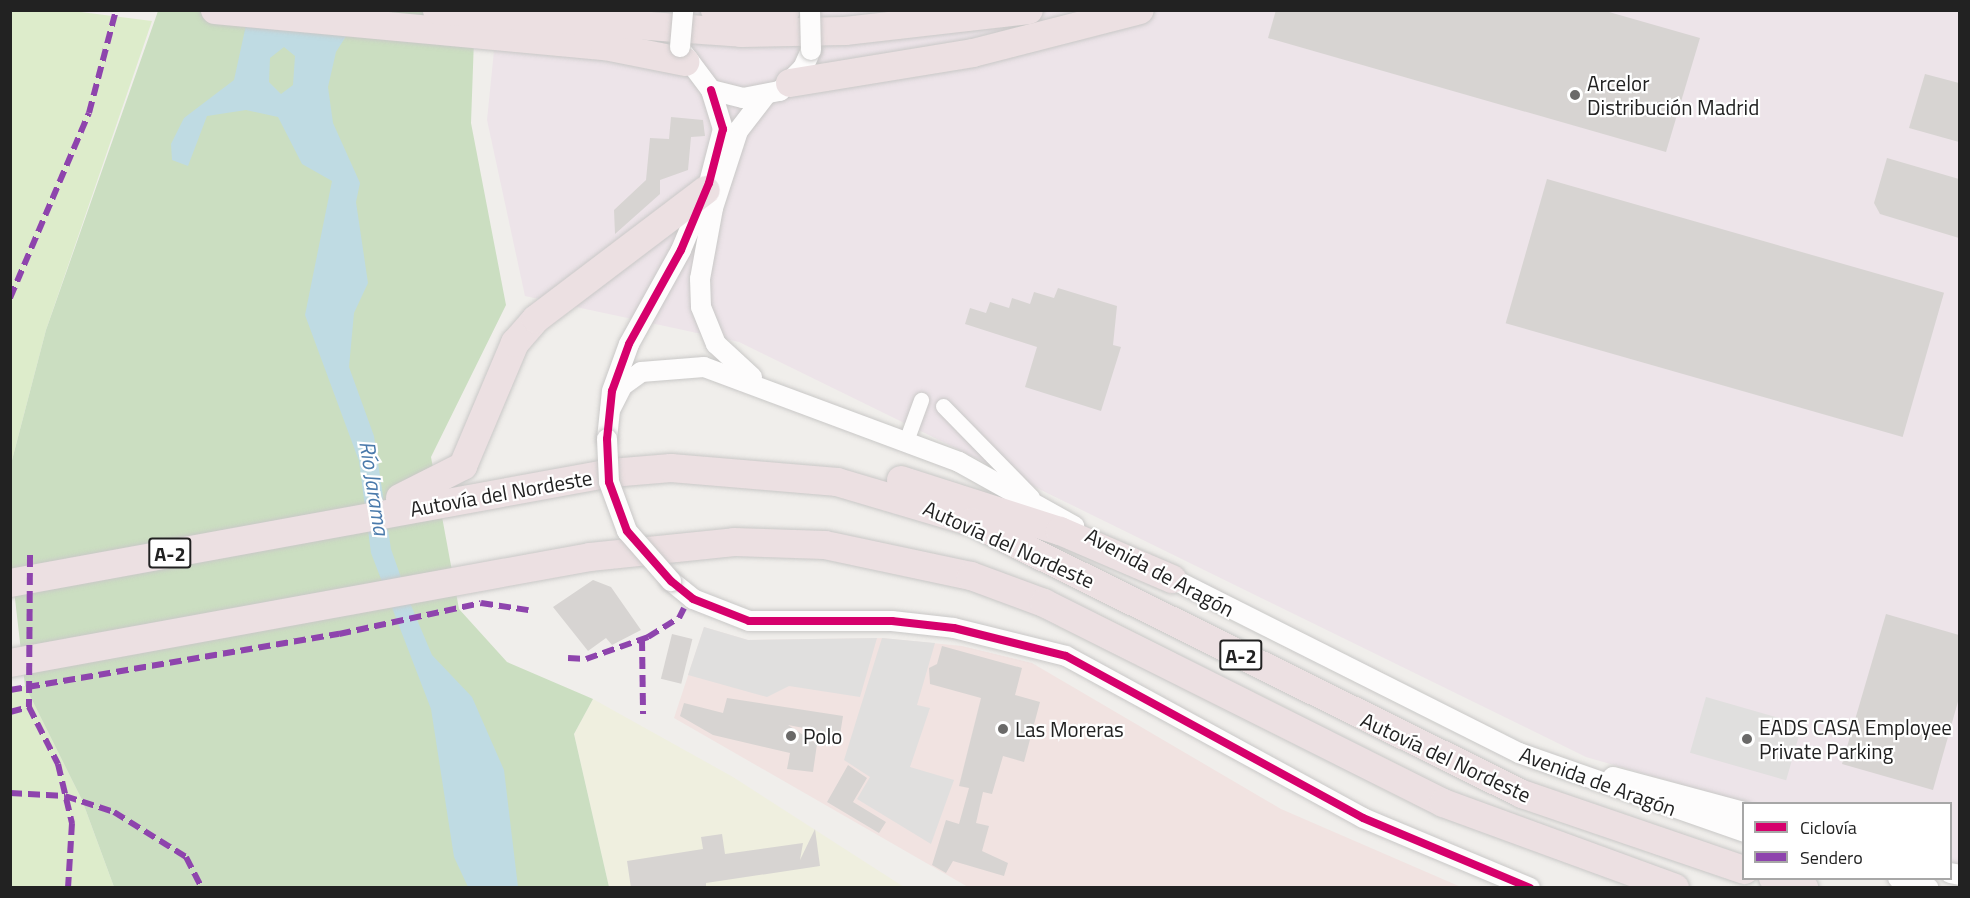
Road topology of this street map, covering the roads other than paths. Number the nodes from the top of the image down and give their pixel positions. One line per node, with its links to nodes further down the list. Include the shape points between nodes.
1 (215, 10): 9 (highway)
2 (437, 10): 7 (highway, via 741,33 845,31)
3 (683, 10): 9 (street, bridge)
4 (715, 10): 5 (highway)
5 (786, 10)
6 (810, 10): 11 (street, Avenida de Aragón, bridge, via 811,50)
7 (1029, 10)
8 (1140, 10): 11 (highway, via 973,53)
9 (683, 55): 10 (street)
10 (711, 90): 11 (street); 12 (street, via 723,129)
11 (777, 90): 13 (street, Avenida de Aragón, via 738,131 705,242 700,279 703,314 716,344)
12 (706, 190): 16 (street, via 629,344); 19 (highway, via 536,319 515,343)
13 (777, 394): 16 (street, Avenida de Aragón, via 704,367 659,366 629,380); 17 (street, Avenida de Aragón)
14 (921, 400): 17 (street)
15 (943, 406): 20 (street)
16 (610, 410): 30 (street, bridge, via 609,482 627,531 671,581 693,599 749,621 892,621 954,628 1066,657 1108,674 1363,818)
17 (906, 441): 20 (street, Avenida de Aragón, via 959,462)
18 (730, 471): 19 (highway, Autovía del Nordeste / A-2, via 611,473); 21 (highway, via 800,462 896,478 1059,531); 27 (highway, Autovía del Nordeste / A-2, via 837,482 972,522 1171,618 1459,767 1592,822)
19 (455, 488): 22 (highway, Autovía del Nordeste / A-2, via 330,523)
20 (1048, 511): 21 (street, Avenida de Aragón)
21 (1172, 579): 24 (street, Avenida de Aragón, via 1353,674 1519,753)
22 (10, 583)
23 (10, 663): 31 (highway, Autovía del Nordeste / A-2, via 590,558 734,542 825,545 923,563 1044,603 1443,803)
24 (1578, 774): 25 (street, via 1654,786); 26 (street, Avenida de Aragón)
25 (1742, 812)
26 (1742, 832)
27 (1742, 870)
28 (1776, 880): 32 (highway)
29 (1901, 880): 33 (street)
30 (1530, 888)
31 (1675, 888)
32 (1804, 888)
33 (1928, 888)

